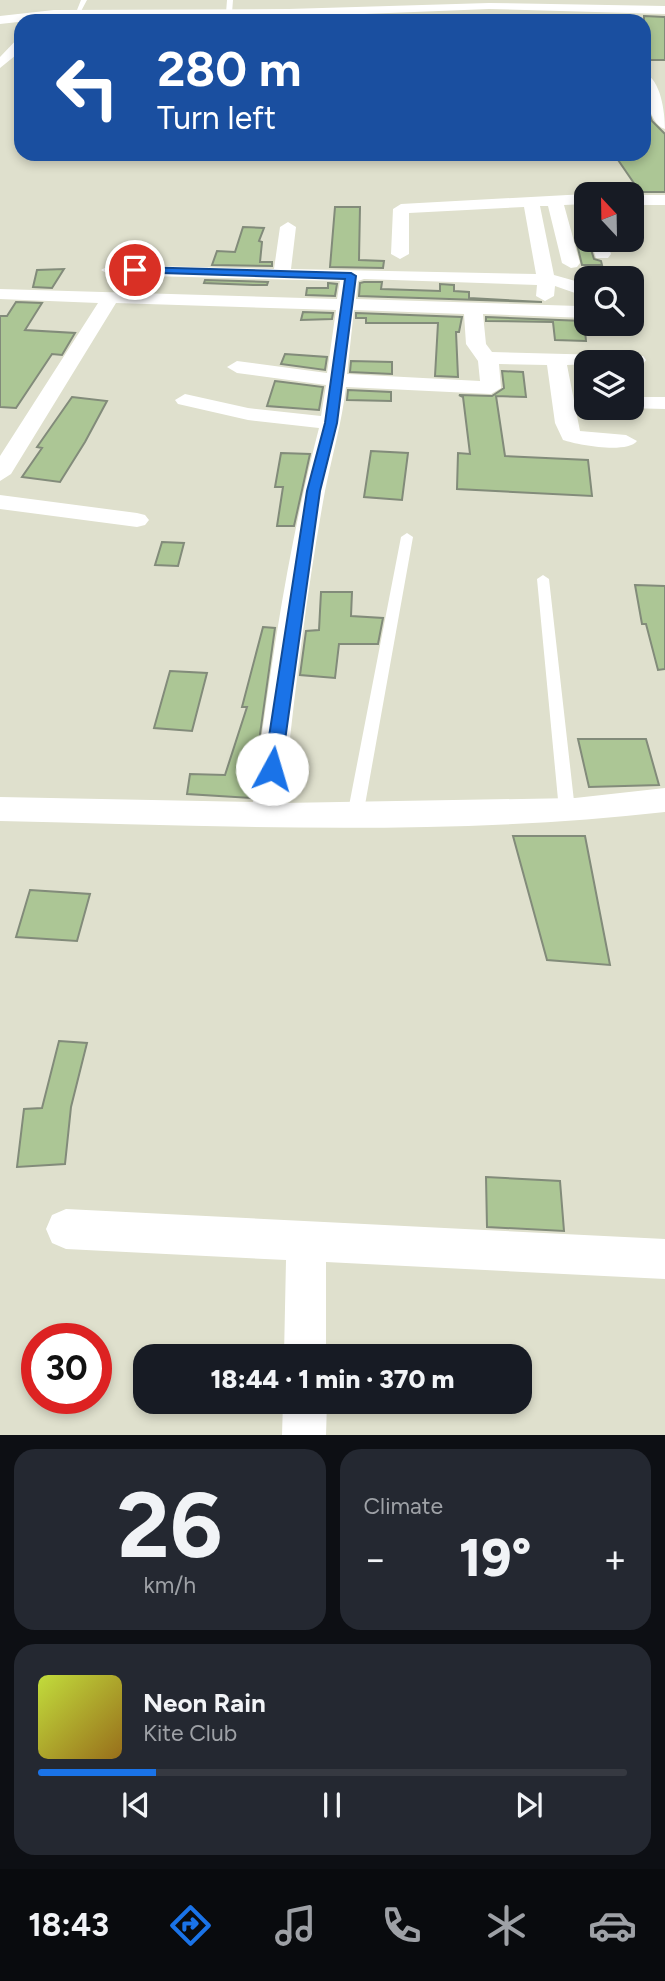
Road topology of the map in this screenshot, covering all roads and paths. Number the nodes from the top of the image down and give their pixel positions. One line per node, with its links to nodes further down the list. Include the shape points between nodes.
1 (84, 0): 6 (lane)
2 (647, 5): 4 (street); 5 (street)
3 (230, 7): 6 (street); 7 (street)
4 (607, 9): 8 (street, via 489,6); 9 (street)
5 (665, 10)
6 (77, 14)
7 (309, 14)
8 (363, 14)
9 (610, 14)
10 (651, 101): 11 (street)
11 (665, 125)
12 (574, 199): 14 (street)
13 (531, 200): 14 (street); 18 (street, via 401,209); 24 (street)
14 (555, 200): 19 (street)
15 (644, 200): 16 (street)
16 (665, 200)
17 (288, 227): 22 (street)
18 (400, 254)
19 (570, 264)
20 (110, 270): 21 (street)
21 (216, 271): 22 (street); 28 (street)
22 (282, 273): 23 (street)
23 (351, 276): 24 (street); 29 (street)
24 (546, 280): 25 (street); 31 (street)
25 (574, 285)
26 (0, 293): 27 (street)
27 (110, 298): 28 (street); 45 (street)
28 (207, 301): 29 (street)
29 (346, 305): 30 (street); 37 (street)
30 (472, 308): 31 (street); 33 (street, via 477,348)
31 (544, 309): 32 (street)
32 (574, 311)
33 (488, 358): 34 (street); 37 (street, via 491,388)
34 (556, 359): 35 (street); 39 (street)
35 (574, 359)
36 (237, 368): 37 (street)
37 (337, 380): 43 (street)
38 (185, 400): 43 (street, via 248,414)
39 (563, 403): 40 (street); 44 (street, via 570,435)
40 (574, 403)
41 (644, 403): 42 (street)
42 (665, 403)
43 (331, 423): 53 (street, via 314,491)
44 (626, 441)
45 (0, 474)
46 (0, 502): 47 (street)
47 (137, 520)
48 (407, 537): 54 (lane)
49 (543, 579): 52 (lane)
50 (665, 800): 52 (street)
51 (0, 809): 53 (street)
52 (567, 810): 54 (street)
53 (267, 814): 54 (street)
54 (355, 816)
55 (66, 1229): 56 (street)
56 (306, 1241): 57 (street); 58 (street)
57 (665, 1259)
58 (305, 1344)
59 (305, 1414): 60 (street)
60 (304, 1435)

